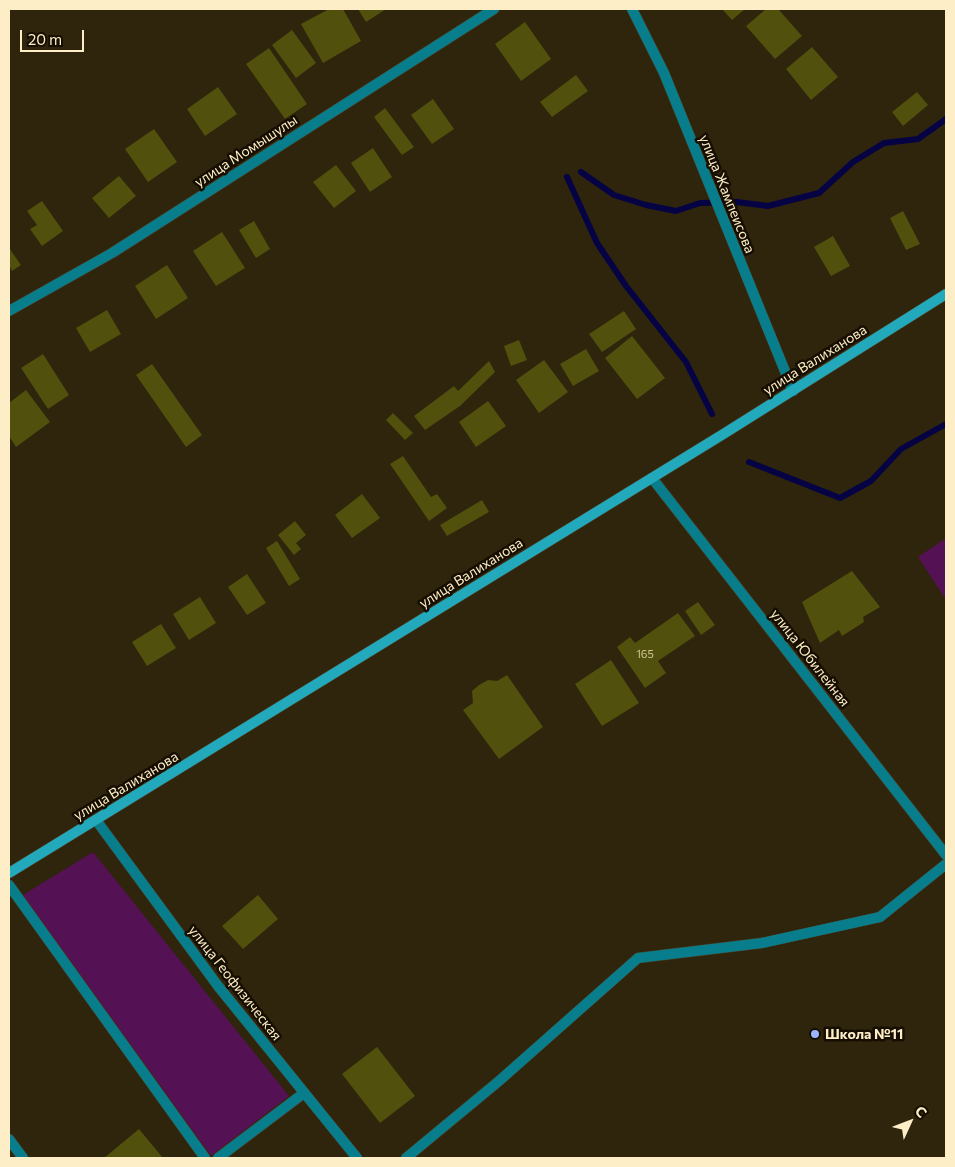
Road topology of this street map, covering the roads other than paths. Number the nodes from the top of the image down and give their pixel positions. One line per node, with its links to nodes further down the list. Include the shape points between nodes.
1 (494, 9): 4 (street, улица Момышулы, via 112,253)
2 (632, 9): 5 (street, улица Жампеисова, via 664,73)
3 (946, 294): 5 (main road, улица Валиханова)
4 (9, 311)
5 (793, 391): 6 (main road, улица Валиханова)
6 (652, 478): 7 (main road, улица Валиханова); 8 (street, улица Юбилейная)
7 (96, 820): 10 (main road, улица Валиханова); 12 (street, улица Геофизическая, via 218,986)
8 (946, 855)
9 (946, 864): 18 (street, via 880,917 762,943 638,958)
10 (9, 873)
11 (9, 885): 15 (street)
12 (304, 1093): 16 (street); 17 (street, улица Геофизическая)
13 (9, 1139): 14 (street)
14 (22, 1158)
15 (205, 1158)
16 (218, 1158)
17 (357, 1158)
18 (406, 1158)

